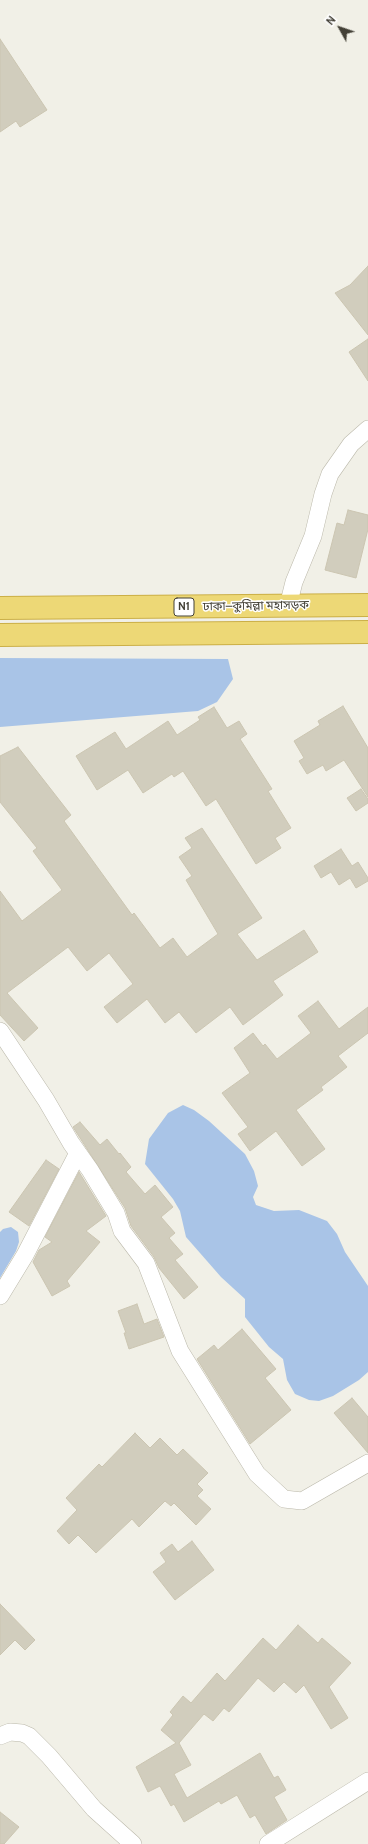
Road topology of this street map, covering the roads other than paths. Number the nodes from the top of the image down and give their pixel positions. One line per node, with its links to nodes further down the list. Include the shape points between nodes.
1 (368, 429): 3 (street, via 351,444 330,474 313,536 294,582)
2 (368, 605): 3 (highway, ঢাকা–কুমিল্লা মহাসড়ক / N1)
3 (288, 606): 4 (highway, ঢাকা–কুমিল্লা মহাসড়ক / N1)
4 (0, 608)
5 (368, 632): 6 (highway)
6 (0, 635)
7 (0, 1031): 8 (street)
8 (78, 1153): 9 (street, via 25,1255); 10 (street, via 116,1213 122,1231 146,1263 180,1351 265,1482 284,1499 302,1501)
9 (0, 1296)
10 (368, 1463)
11 (0, 1736): 13 (street, via 10,1732 29,1736 94,1809)
12 (368, 1780): 14 (street)
13 (133, 1844)
14 (268, 1844)

